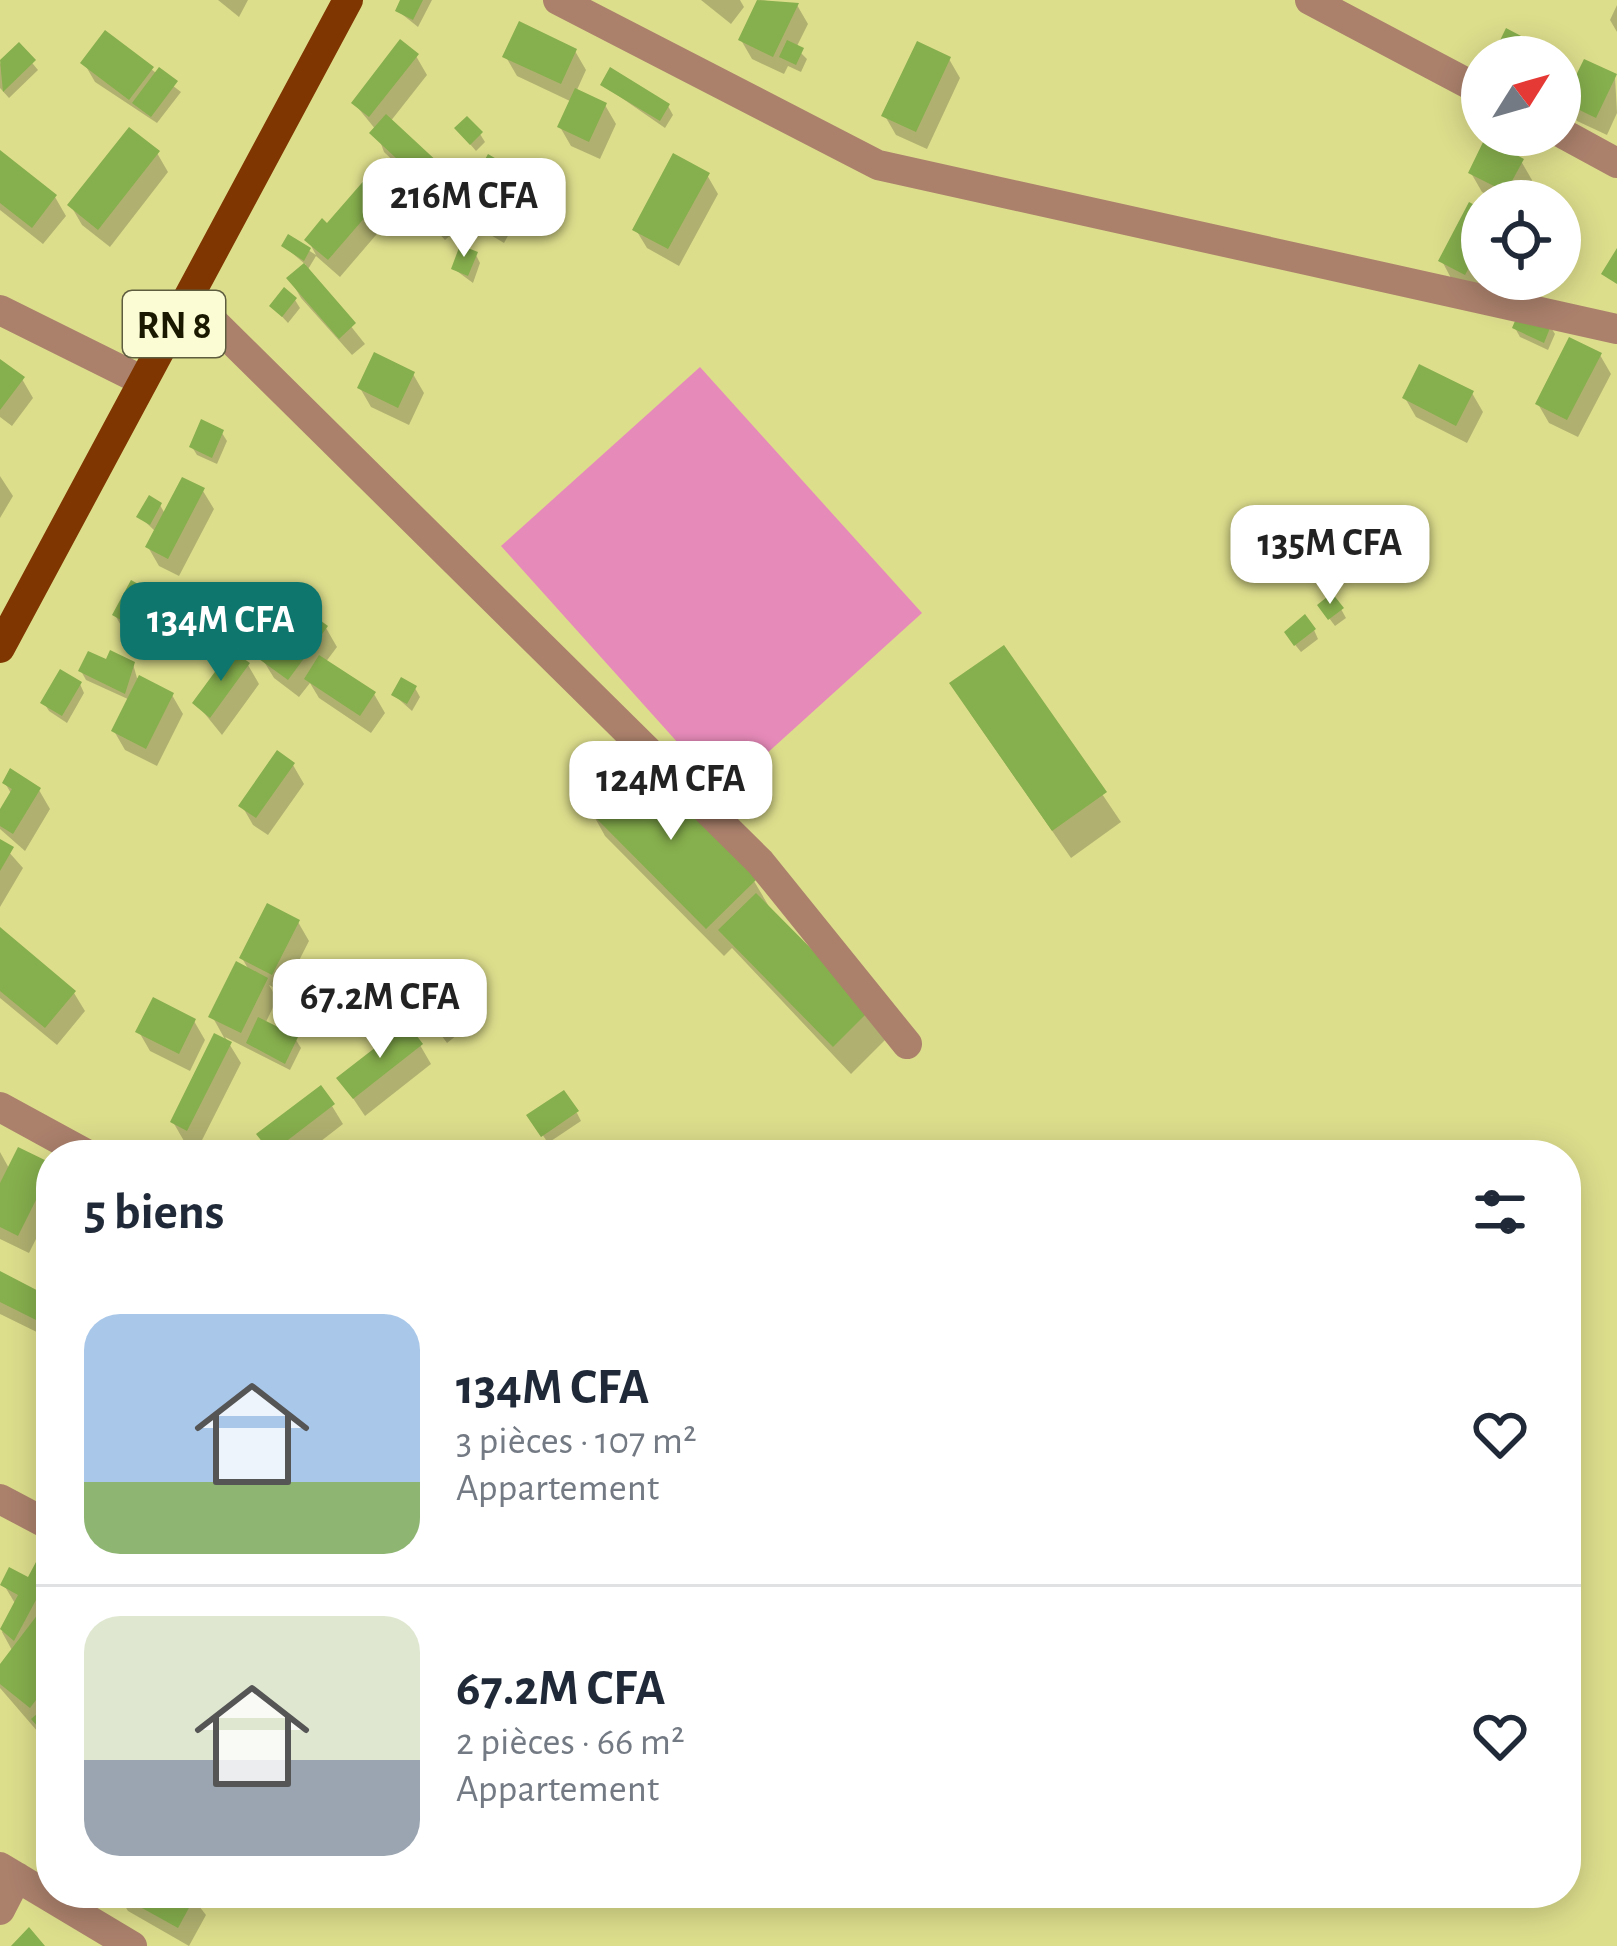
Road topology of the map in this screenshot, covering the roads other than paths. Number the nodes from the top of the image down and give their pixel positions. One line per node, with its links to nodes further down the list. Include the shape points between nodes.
1 (348, 0): 7 (main road, RN 8)
2 (558, 0): 9 (street, via 878,165)
3 (1310, 0): 4 (street)
4 (1461, 80)
5 (1581, 143): 6 (street)
6 (1617, 163)
7 (188, 298): 10 (main road, RN 8); 12 (street, via 760,862)
8 (0, 310): 10 (street)
9 (1617, 329)
10 (143, 381): 11 (main road, RN 8)
11 (0, 648)
12 (907, 1044)
13 (0, 1107): 14 (street)
14 (60, 1140)
15 (0, 1499): 16 (street)
16 (36, 1518)
17 (9, 1872): 18 (street); 20 (street)
18 (36, 1888)
19 (69, 1908): 21 (street)
20 (0, 1910)
21 (132, 1946)

